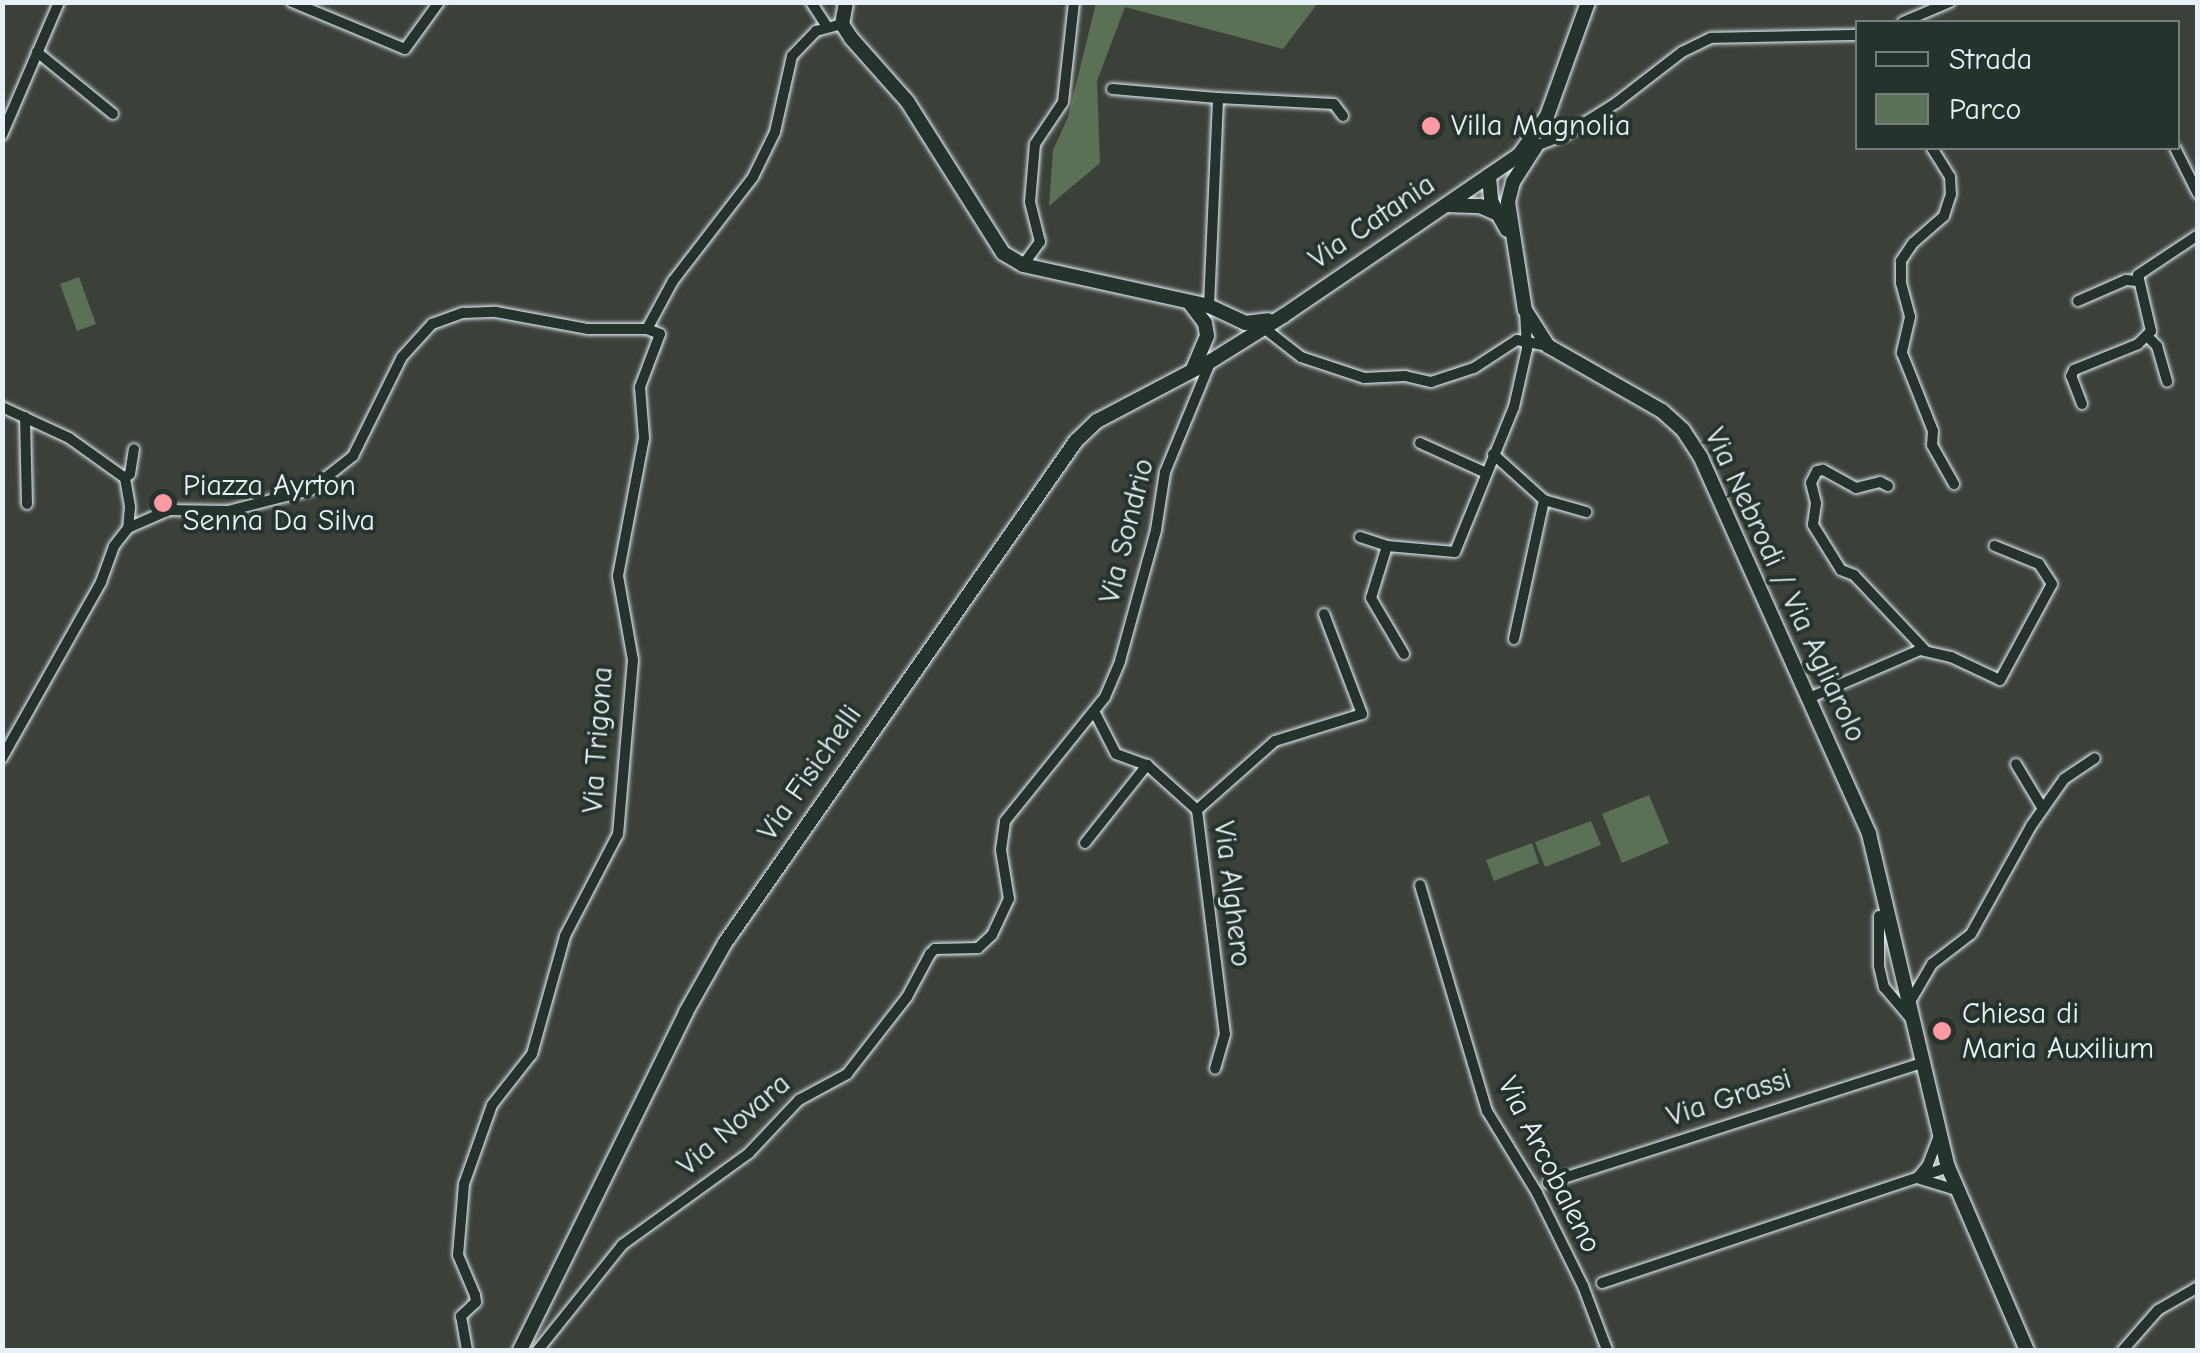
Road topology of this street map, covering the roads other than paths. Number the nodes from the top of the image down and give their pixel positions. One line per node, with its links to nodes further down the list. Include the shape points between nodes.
1 (60, 2): 12 (street)
2 (438, 2): 8 (street, via 404,49)
3 (811, 2): 10 (street)
4 (846, 2): 10 (street)
5 (1074, 2): 28 (street, via 1063,102 1035,144 1032,161 1030,202 1040,242)
6 (1588, 2): 17 (street, Via Catania)
7 (1950, 2): 9 (street)
8 (294, 3)
9 (1908, 20)
10 (834, 24): 28 (street, via 907,101 996,246); 37 (street, via 792,56 776,132 753,177 673,280)
11 (1855, 36): 18 (street, via 1711,38)
12 (38, 52): 15 (street); 19 (street)
13 (1112, 89): 14 (street)
14 (1218, 98): 16 (street, via 1334,104); 32 (street)
15 (114, 114)
16 (1343, 116)
17 (1547, 116): 18 (street); 20 (street, Via Catania)
18 (1562, 132): 20 (street); 20 (street)
19 (2, 135)
20 (1531, 147): 23 (street, Via Catania); 26 (street)
21 (1933, 150): 53 (street, via 1950,178 1951,194 1944,216 1912,242 1902,262 1910,317 1902,353 1934,431 1932,445)
22 (2176, 150): 24 (street)
23 (1489, 176): 25 (street, Via Catania); 26 (street)
24 (2198, 194)
25 (1446, 205): 26 (street); 34 (street, Via Catania)
26 (1503, 208): 33 (street)
27 (2198, 234): 29 (street)
28 (1023, 265): 31 (street)
29 (2136, 281): 30 (street); 38 (street)
30 (2078, 301)
31 (1189, 302): 32 (street); 35 (street)
32 (1212, 308): 34 (street, via 1245,323); 41 (street, via 1232,331)
33 (1525, 310): 39 (street); 40 (street)
34 (1283, 316): 36 (street, Via Catania)
35 (1205, 323): 41 (street); 43 (street, via 1204,348)
36 (1264, 328): 39 (street, via 1302,358 1364,378 1431,382 1456,377 1517,340); 41 (street, Via Fisichelli)
37 (647, 329): 58 (street, via 588,329 496,312 449,317 419,334 402,356 354,456 310,490 228,511 170,510); 90 (street, Via Trigona, via 660,334 640,387 644,438 618,576 633,660 618,834 565,936 532,1054 492,1105 464,1184 458,1255 476,1295 461,1316)
38 (2148, 338): 44 (street, via 2157,346); 45 (street, via 2074,370)
39 (1528, 341): 40 (street); 50 (street, via 1514,408)
40 (1548, 346): 66 (street, Via Nebrodi / Via Agliarolo, via 1662,411 1693,443)
41 (1234, 348): 42 (street, Via Fisichelli)
42 (1210, 361): 43 (street, Via Fisichelli); 67 (street, Via Sondrio, via 1174,447 1120,660)
43 (1193, 370): 91 (street, Via Fisichelli, via 1097,421 1076,440 726,942)
44 (2167, 382)
45 (2082, 404)
46 (2, 407): 47 (street)
47 (24, 418): 52 (street, via 69,438); 56 (street)
48 (1420, 443): 51 (street)
49 (134, 449): 52 (street)
50 (1493, 454): 51 (street); 55 (street)
51 (1484, 472): 60 (street, via 1455,552)
52 (126, 478): 58 (street)
53 (1954, 484)
54 (1888, 486): 64 (street, via 1856,488 1817,471 1811,483 1813,525 1841,570)
55 (1544, 500): 57 (street); 63 (street)
56 (27, 504)
57 (1586, 512)
58 (128, 528): 68 (street)
59 (1360, 537): 60 (street)
60 (1388, 546): 65 (street, via 1371,598)
61 (1996, 546): 64 (street, via 2039,564 2052,584 2000,680)
62 (1324, 614): 73 (street, via 1362,714 1275,741)
63 (1514, 638)
64 (1925, 650): 66 (street)
65 (1404, 654)
66 (1809, 698): 76 (street, Via Nebrodi / Via Agliarolo, via 1869,834)
67 (1095, 713): 71 (street, Via Alghero, via 1116,754); 92 (street, Via Novara, via 1008,813 1001,850 1008,909 986,942 965,952 930,954 907,997 847,1074 799,1100 749,1153 622,1245)
68 (2, 758)
69 (2095, 758): 72 (street, via 2074,769)
70 (2016, 764): 72 (street)
71 (1148, 765): 73 (street, Via Alghero); 74 (street)
72 (2043, 809): 77 (street, via 1971,934 1932,964)
73 (1196, 810): 80 (street, Via Alghero, via 1225,1034)
74 (1084, 843)
75 (1420, 884): 93 (street, Via Arcobaleno, via 1487,1111 1537,1194)
76 (1885, 915): 77 (street, Via Nebrodi / Via Agliarolo); 78 (street, via 1879,966 1884,987)
77 (1911, 1000): 78 (street, Via Nebrodi / Via Agliarolo)
78 (1918, 1030): 79 (street, Via Nebrodi / Via Agliarolo); 81 (street)
79 (1925, 1062): 81 (street, Via Grassi); 82 (street, Via Nebrodi / Via Agliarolo)
80 (1215, 1070)
81 (1899, 1070): 82 (street, via 1918,1075); 86 (street, Via Grassi)
82 (1931, 1090): 83 (street, Via Nebrodi / Via Agliarolo)
83 (1940, 1132): 84 (street, Via Nebrodi / Via Agliarolo); 85 (street)
84 (1948, 1167): 85 (street); 87 (street, Via Nebrodi / Via Agliarolo)
85 (1917, 1178): 87 (street); 88 (street)
86 (1548, 1183)
87 (1956, 1190): 94 (street, Via Nebrodi / Via Agliarolo)
88 (1602, 1284)
89 (2198, 1287): 95 (street, via 2158,1310)
90 (467, 1350)
91 (520, 1350)
92 (538, 1350)
93 (1607, 1350)
94 (2027, 1350)
95 (2124, 1350)

